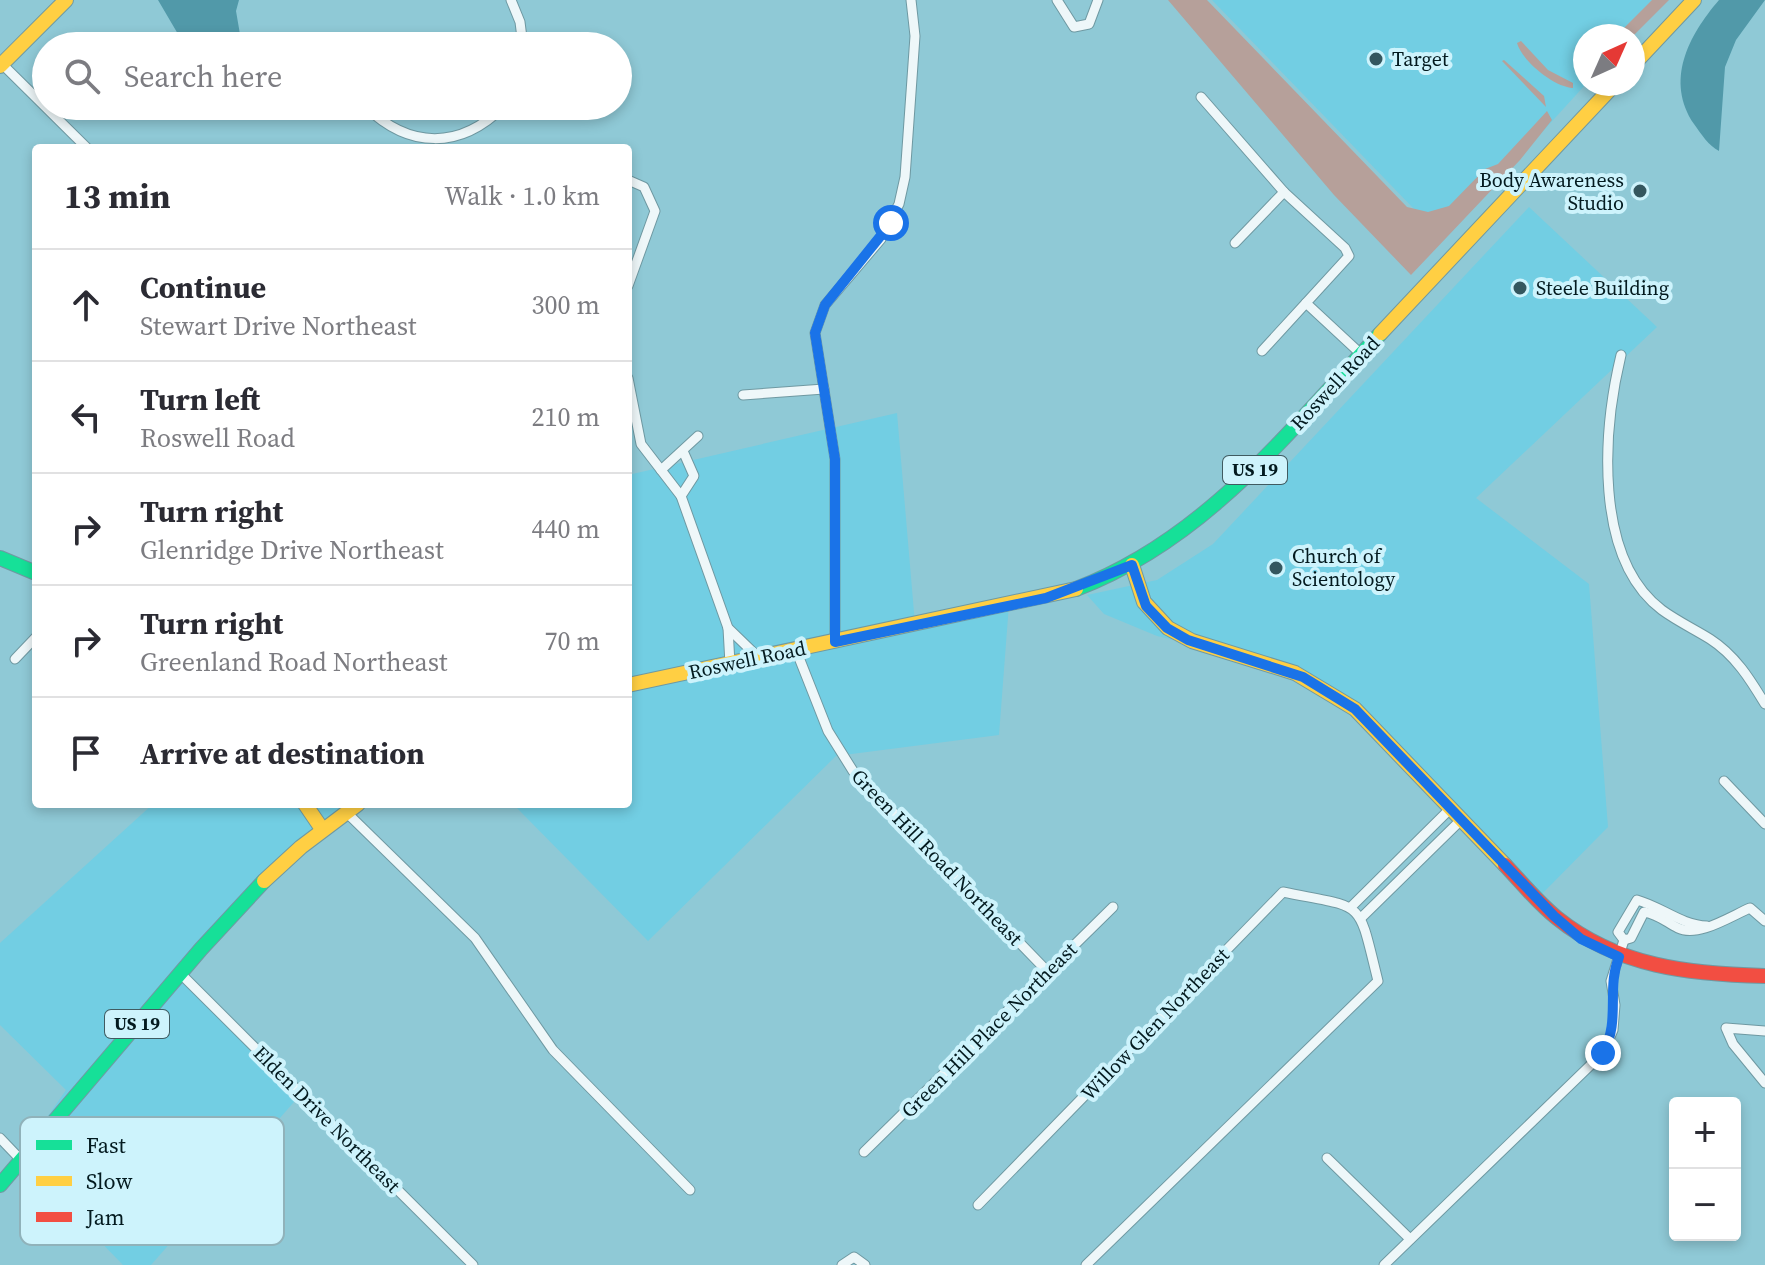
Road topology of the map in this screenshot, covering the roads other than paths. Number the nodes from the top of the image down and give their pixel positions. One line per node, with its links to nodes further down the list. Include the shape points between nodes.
1 (66, 0): 7 (main road)
2 (511, 0): 8 (street)
3 (911, 0): 27 (street, via 915,36 903,192 881,239 819,318 816,350)
4 (1057, 0): 5 (street, via 1074,27 1089,24)
5 (1098, 0)
6 (1694, 0): 10 (main road)
7 (34, 32)
8 (521, 32)
9 (32, 34): 11 (main road)
10 (1645, 52)
11 (1, 65): 12 (street)
12 (32, 95)
13 (1604, 96): 25 (main road, Roswell Road / US 19)
14 (1201, 97): 20 (street)
15 (58, 120): 18 (street)
16 (383, 120): 17 (street, via 401,134 435,139 460,136)
17 (490, 120)
18 (83, 144)
19 (632, 182): 22 (street, via 644,187 655,211)
20 (1284, 192): 21 (street); 23 (street, via 1349,256)
21 (1235, 243)
22 (632, 275)
23 (1306, 303): 24 (street); 25 (street)
24 (1262, 351)
25 (1362, 355): 35 (main road, Roswell Road / US 19, via 1212,511)
26 (1621, 355): 45 (street, via 1609,415 1608,459 1612,507 1626,565 1648,598 1733,658)
27 (824, 389): 28 (street); 39 (street, via 835,459)
28 (743, 395)
29 (632, 398): 32 (street, via 641,444)
30 (698, 436): 31 (street)
31 (683, 451): 32 (street); 33 (street, via 694,476)
32 (661, 470): 33 (street)
33 (681, 496): 37 (street)
34 (0, 558): 36 (main road)
35 (1132, 565): 39 (main road, Roswell Road / US 19, via 1046,598); 49 (main road, via 1146,606 1167,628 1188,640 1281,667 1326,689 1355,709)
36 (32, 571)
37 (728, 628): 41 (street); 43 (street)
38 (32, 641): 42 (street)
39 (835, 642): 40 (main road, Roswell Road / US 19)
40 (796, 650): 41 (main road, Roswell Road / US 19); 58 (street, Green Hill Road Northeast, via 828,731 853,771)
41 (759, 658): 43 (main road, Roswell Road / US 19)
42 (15, 659)
43 (730, 664): 44 (main road, Roswell Road / US 19)
44 (632, 684)
45 (1765, 704)
46 (1724, 781): 51 (street)
47 (308, 808): 52 (main road)
48 (352, 808): 52 (main road, US 19); 70 (street, via 475,938 553,1050)
49 (1450, 809): 50 (main road); 53 (street)
50 (1461, 820): 55 (street); 57 (main road, via 1554,916 1581,939)
51 (1765, 824)
52 (322, 829): 59 (main road, US 19, via 255,889)
53 (1352, 906): 55 (street); 71 (street, Willow Glen Northeast, via 1283,892)
54 (1113, 907): 58 (street, Green Hill Place Northeast)
55 (1362, 917): 76 (street, via 1378,981)
56 (1765, 921): 57 (street, via 1750,908 1697,930 1681,930 1644,912)
57 (1619, 957): 60 (main road, via 1691,972); 72 (street, via 1611,981 1613,1030 1603,1053)
58 (1048, 972): 65 (street, Green Hill Place Northeast)
59 (180, 973): 63 (main road, US 19); 73 (street, Elden Drive Northeast)
60 (1765, 976)
61 (1765, 1031): 62 (street, via 1726,1028)
62 (1765, 1083)
63 (58, 1117)
64 (0, 1138): 67 (street)
65 (864, 1152)
66 (1327, 1158): 72 (street)
67 (20, 1159)
68 (20, 1161): 69 (main road, US 19)
69 (0, 1185)
70 (690, 1190)
71 (978, 1205)
72 (1410, 1239): 77 (street)
73 (473, 1265)
74 (842, 1265): 75 (street, via 854,1257)
75 (865, 1265)
76 (1086, 1265)
77 (1384, 1265)

